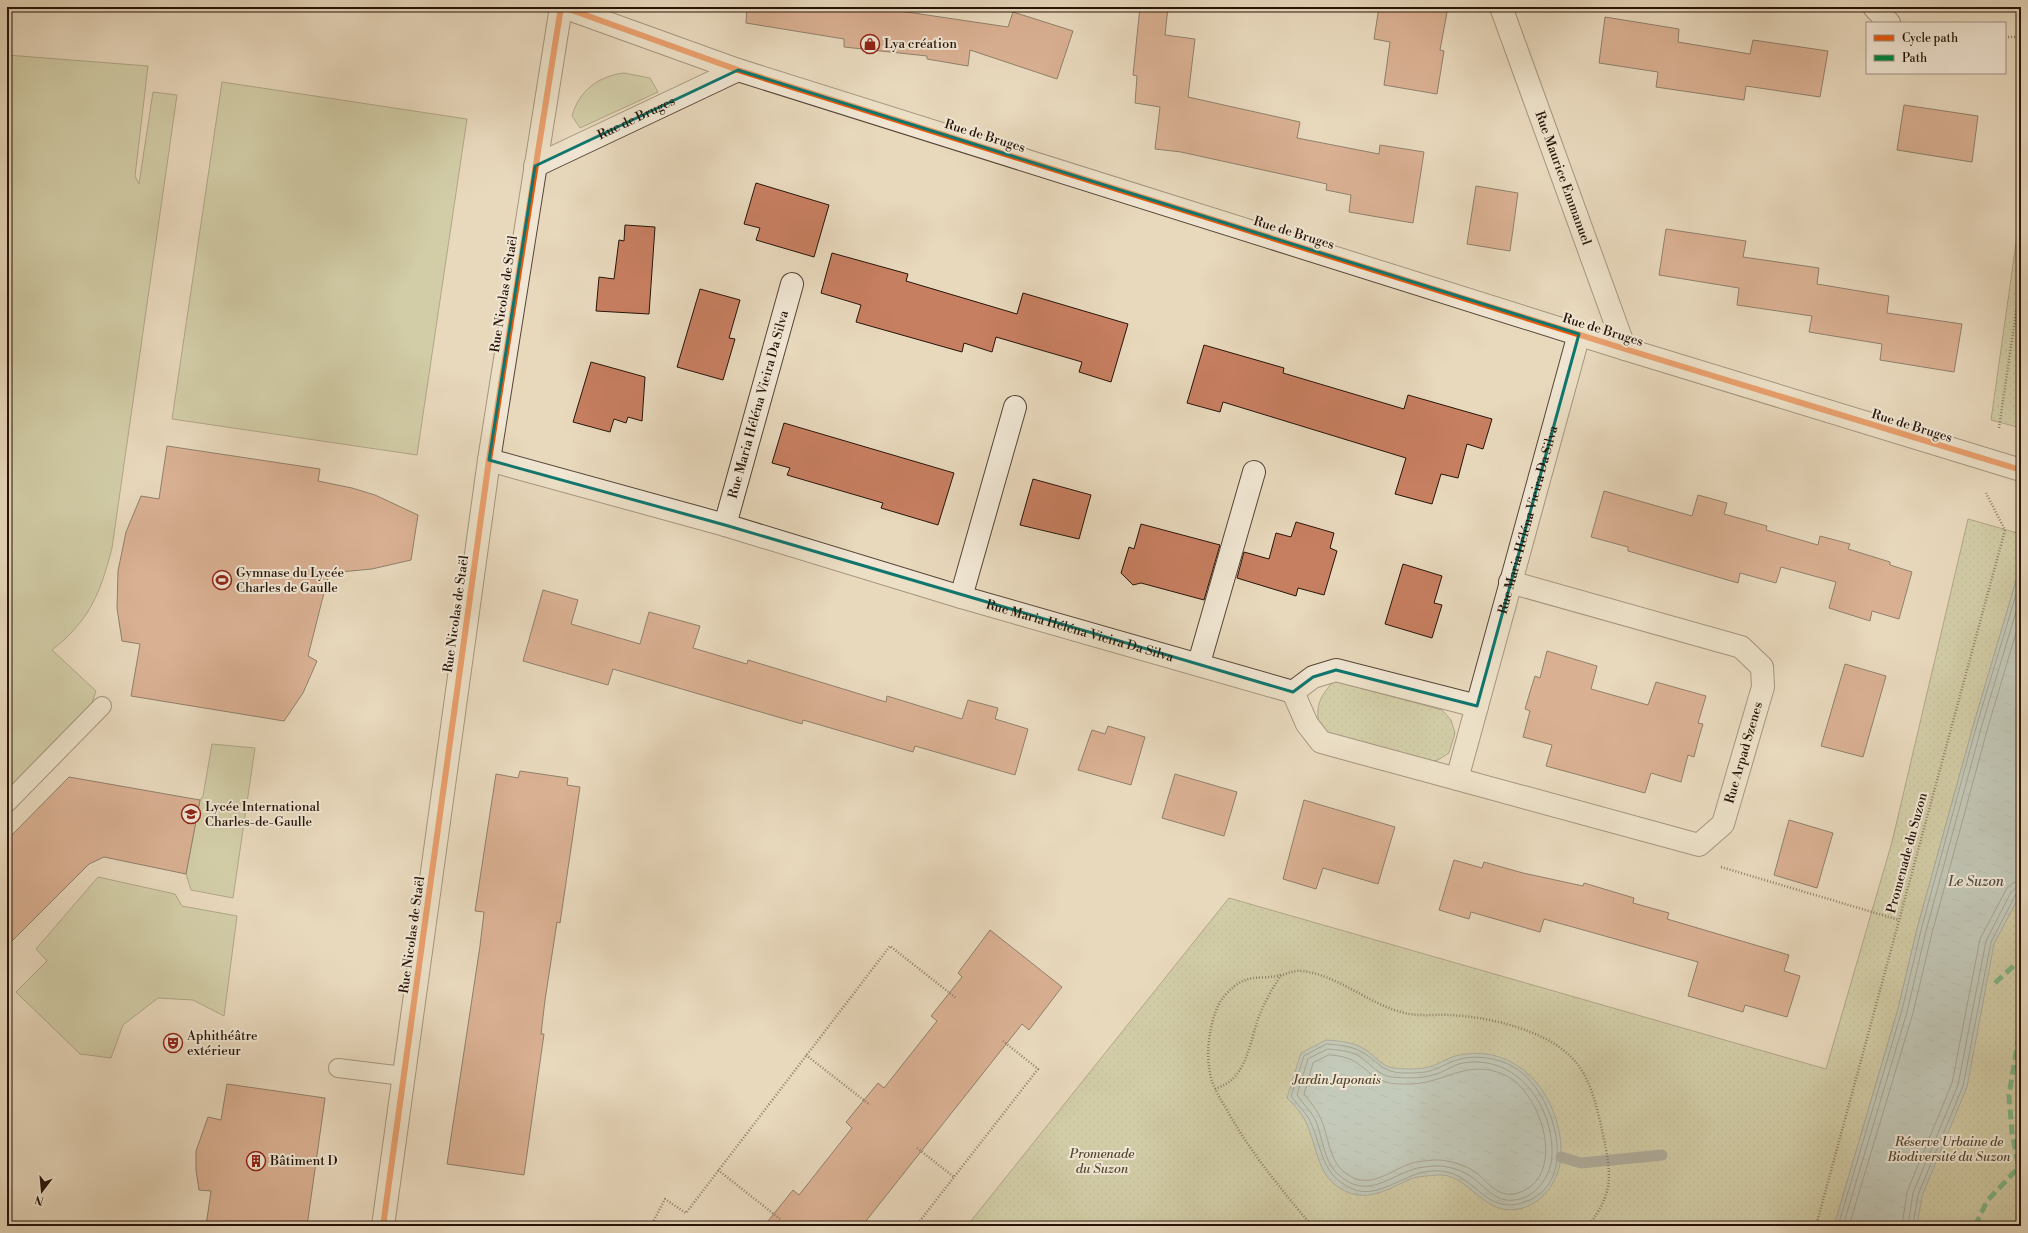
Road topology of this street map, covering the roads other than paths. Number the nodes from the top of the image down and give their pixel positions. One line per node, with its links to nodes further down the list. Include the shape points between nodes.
1 (562, 7): 5 (street, Rue de Bruges); 6 (street, Rue Nicolas de Staël)
2 (1501, 7): 9 (street, Rue Maurice Emmanuel)
3 (1874, 7): 4 (street)
4 (1888, 22)
5 (738, 70): 6 (street, Rue de Bruges); 8 (street, Rue de Bruges)
6 (535, 166): 11 (street, Rue Nicolas de Staël)
7 (792, 284): 14 (street, Rue Maria Héléna Vieira Da Silva)
8 (1579, 334): 9 (street, Rue de Bruges); 15 (street, Rue Maria Héléna Vieira Da Silva)
9 (1625, 349): 12 (street, Rue de Bruges)
10 (1015, 407): 16 (street)
11 (489, 460): 14 (street, Rue Maria Héléna Vieira Da Silva); 24 (street, Rue Nicolas de Staël)
12 (2021, 470)
13 (1254, 472): 17 (street)
14 (725, 525): 16 (street, Rue Maria Héléna Vieira Da Silva)
15 (1510, 582): 20 (street, Rue Maria Héléna Vieira Da Silva); 21 (street, Rue Arpad Szenes, via 1741,647 1762,667 1763,687 1722,824 1700,845)
16 (960, 597): 17 (street, Rue Maria Héléna Vieira Da Silva)
17 (1199, 663): 18 (street, Rue Maria Héléna Vieira Da Silva)
18 (1293, 692): 20 (street, via 1313,677 1336,670); 21 (street, via 1307,724 1321,742)
19 (102, 706): 22 (lane)
20 (1476, 706): 21 (street, Rue Maria Héléna Vieira Da Silva)
21 (1457, 779)
22 (7, 803)
23 (338, 1068): 24 (lane)
24 (403, 1076): 25 (street, Rue Nicolas de Staël)
25 (383, 1226)

